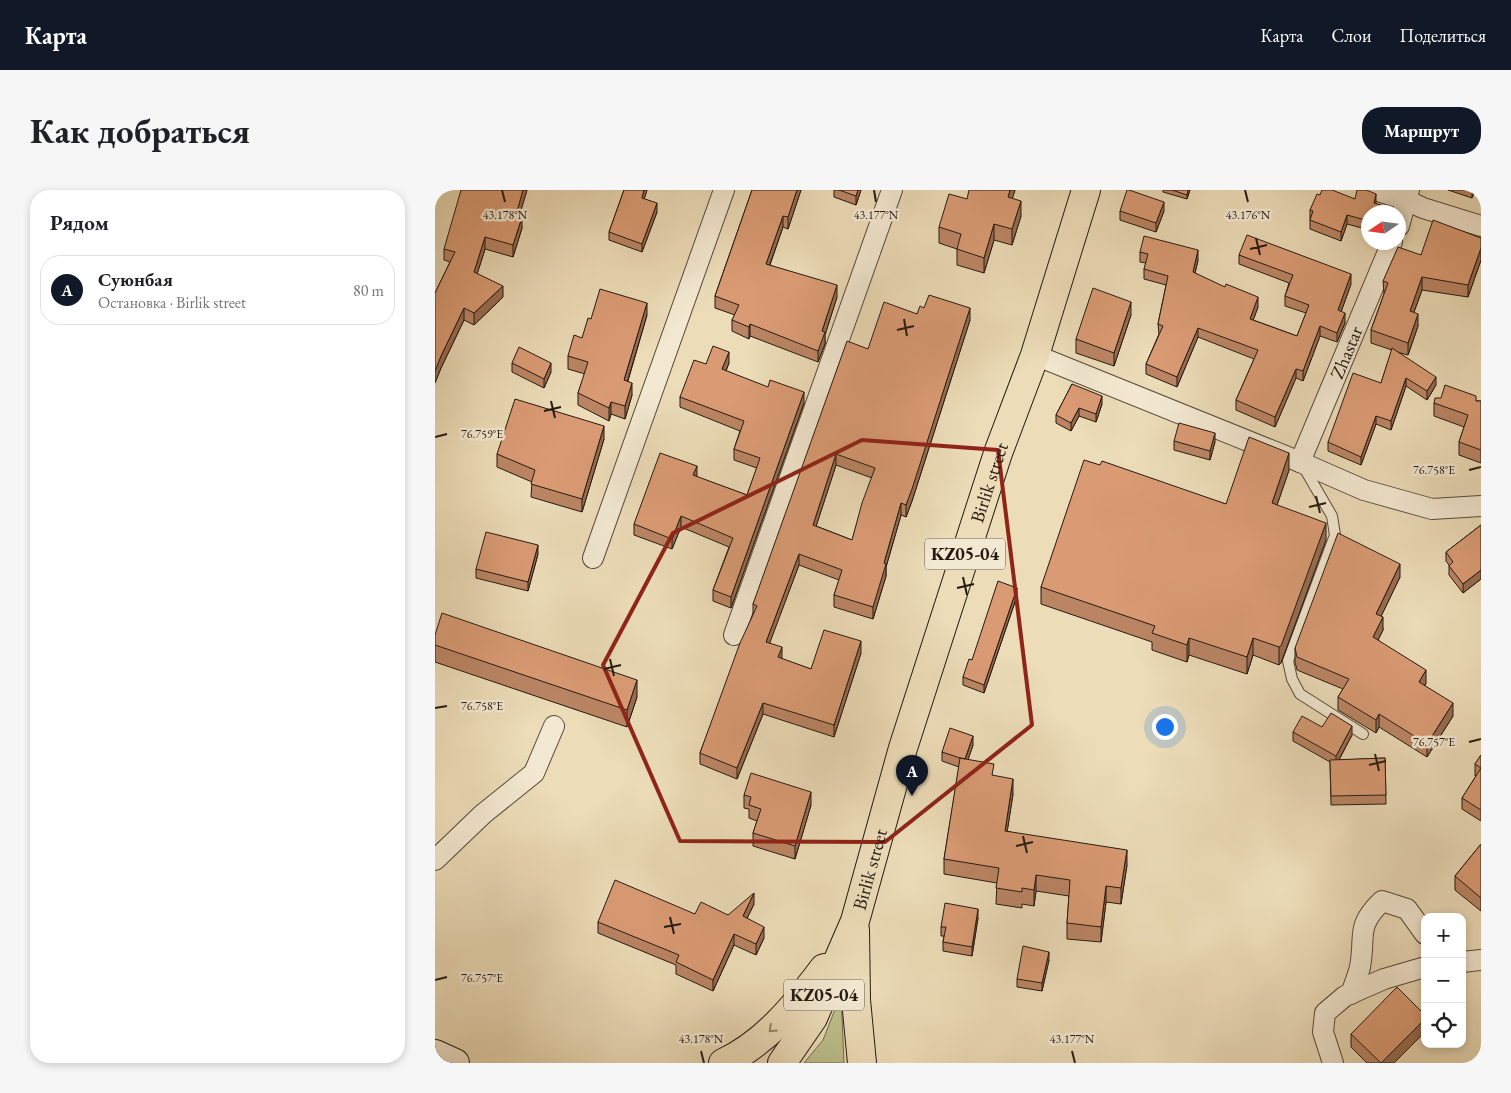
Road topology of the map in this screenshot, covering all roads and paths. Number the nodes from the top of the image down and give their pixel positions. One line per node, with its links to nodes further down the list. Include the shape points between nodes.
1 (724, 190): 11 (street)
2 (892, 190): 12 (street)
3 (1086, 190): 8 (main road, Birlik street / KZ05-04)
4 (1375, 190): 5 (street)
5 (1407, 195): 6 (street, via 1423,208)
6 (1481, 226)
7 (1389, 250): 9 (street, Zhastar)
8 (1035, 355): 9 (street); 16 (main road, Birlik street / KZ05-04, via 998,453 923,684 884,809)
9 (1300, 462): 10 (street, via 1364,490 1432,510); 14 (lane, via 1331,516 1335,535 1288,661 1291,679 1300,694)
10 (1481, 506)
11 (593, 558)
12 (734, 635)
13 (554, 726): 15 (street, via 534,773 483,814)
14 (1363, 734)
15 (435, 860)
16 (855, 921): 24 (main road, one-way to 24, via 829,963 784,1018); 25 (main road, KZ05-04, via 813,1018); 26 (main road, KZ05-04)
17 (1421, 928): 21 (street, via 1407,909 1382,901 1368,914 1361,935 1360,967)
18 (1481, 960): 19 (street)
19 (1466, 962)
20 (1421, 968): 21 (street, via 1384,979)
21 (1351, 994): 27 (street, via 1325,1013 1323,1032)
22 (435, 1054): 23 (main road)
23 (455, 1063)
24 (723, 1063)
25 (782, 1063)
26 (862, 1063)
27 (1333, 1063)

